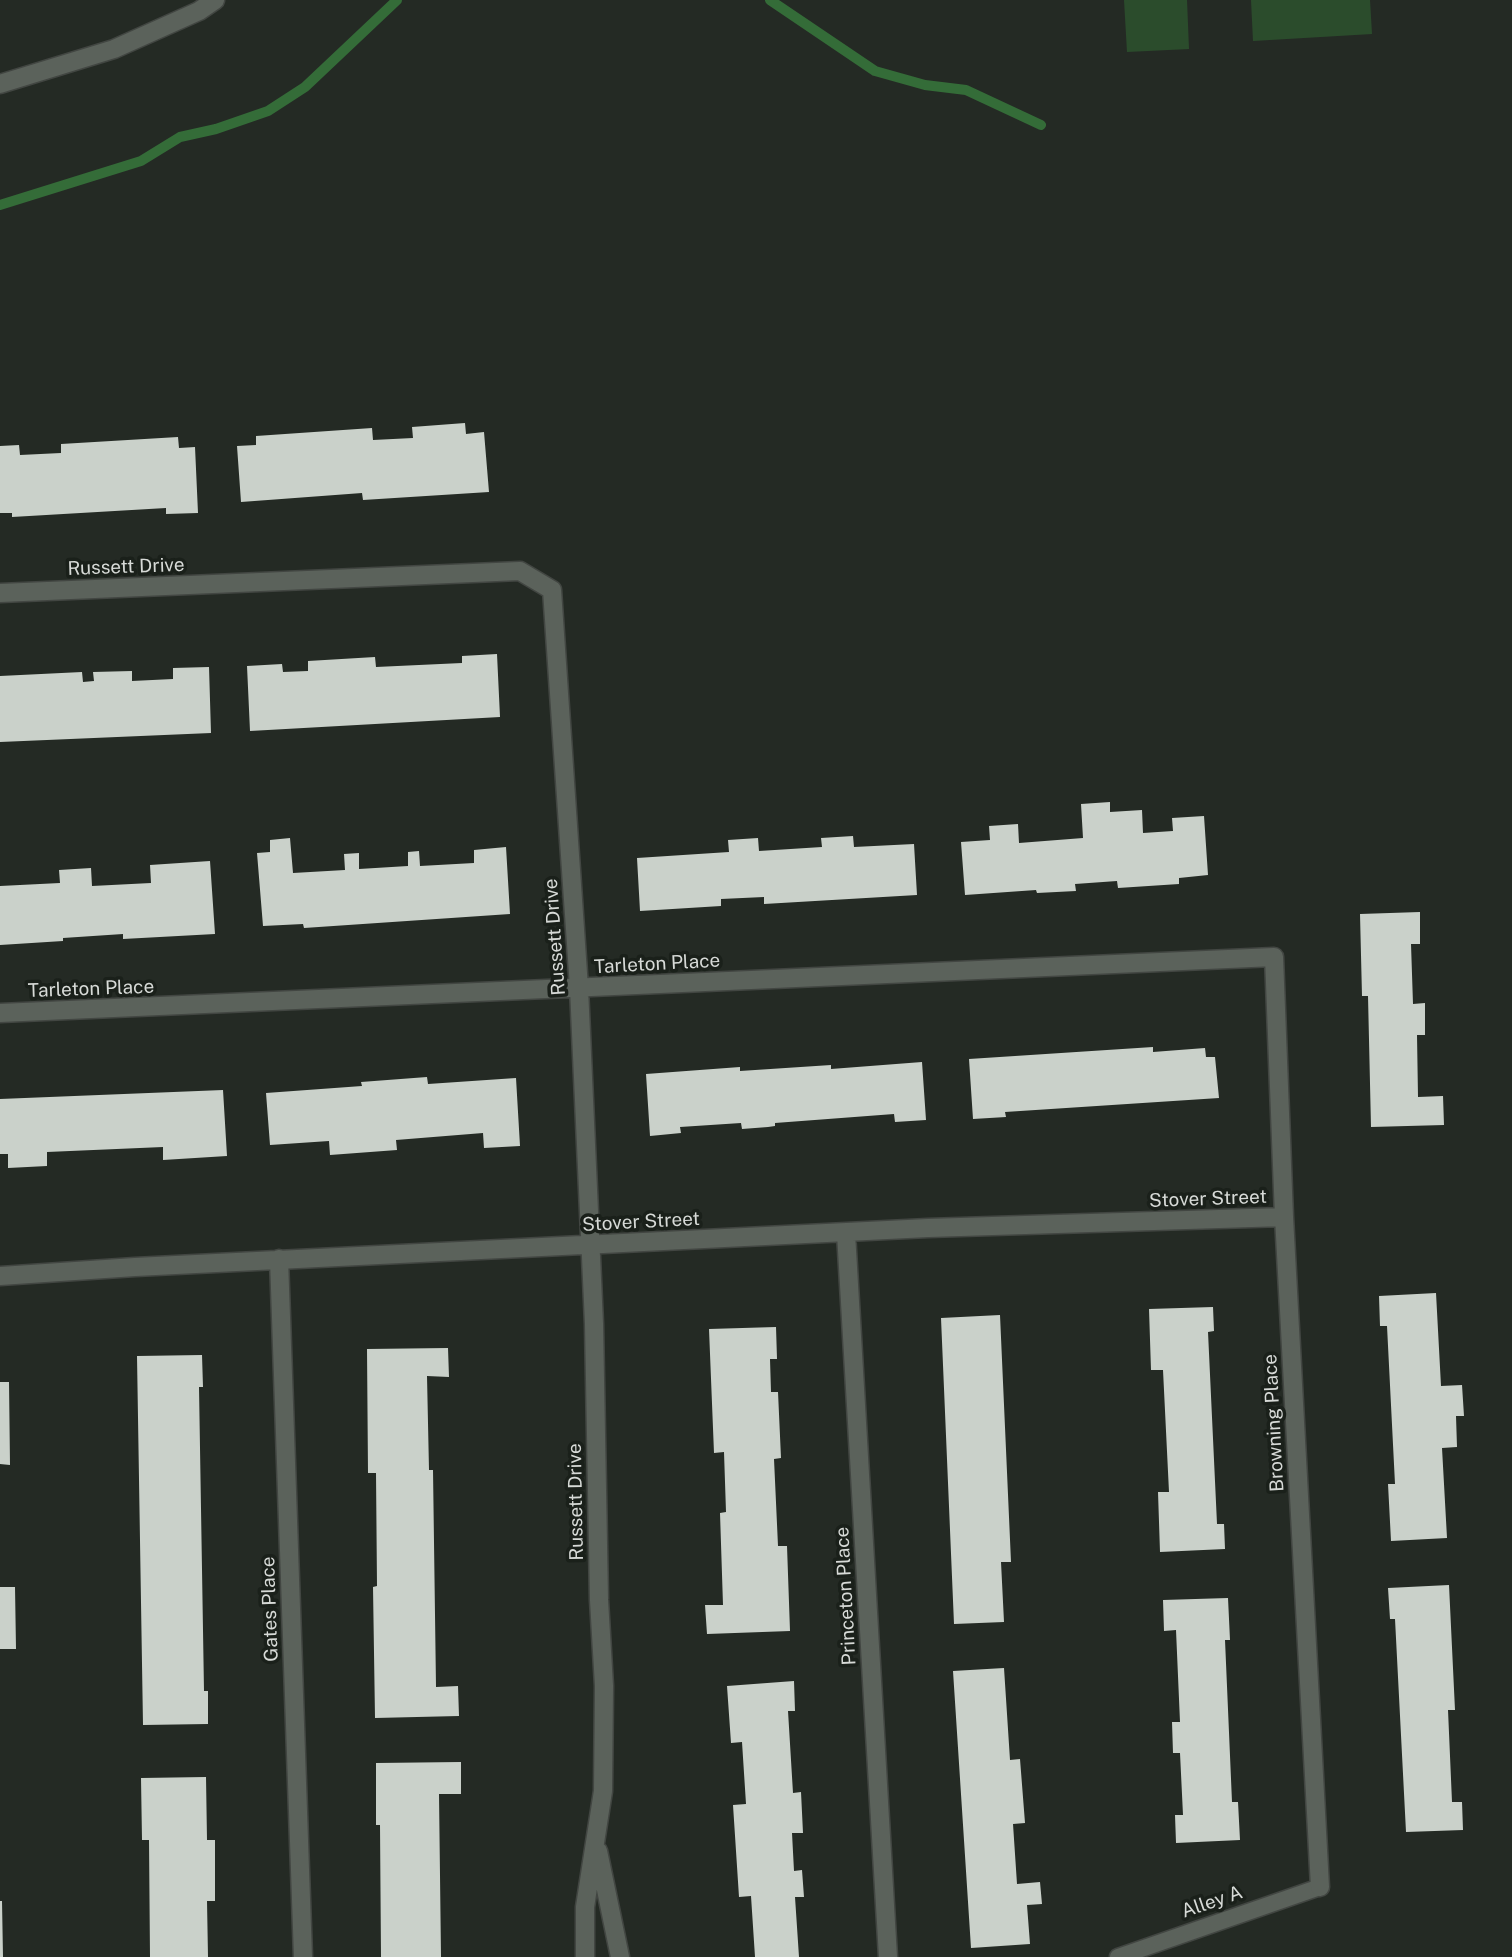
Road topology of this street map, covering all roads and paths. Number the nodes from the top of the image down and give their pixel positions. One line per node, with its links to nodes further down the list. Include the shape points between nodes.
1 (215, 0): 2 (street, via 114,49)
2 (0, 84)
3 (0, 593): 5 (street, Russett Drive, via 520,572 552,590)
4 (1274, 957): 5 (street, Tarleton Place); 7 (street, Browning Place)
5 (579, 988): 6 (street, Tarleton Place); 9 (street, Russett Drive)
6 (0, 1013)
7 (1284, 1217): 8 (street, Stover Street); 13 (street, Browning Place)
8 (846, 1233): 9 (street, Stover Street); 17 (street, Princeton Place)
9 (591, 1246): 10 (street, Stover Street); 12 (street, Russett Drive, via 604,1686 603,1791)
10 (279, 1259): 11 (street, Stover Street); 14 (street, Gates Place)
11 (0, 1276)
12 (596, 1838): 15 (street, Russett Drive, via 585,1907); 16 (street, Russett Drive)
13 (1320, 1888): 18 (lane, Alley A)
14 (303, 1957)
15 (585, 1957)
16 (620, 1957)
17 (888, 1957)
18 (1118, 1957)

